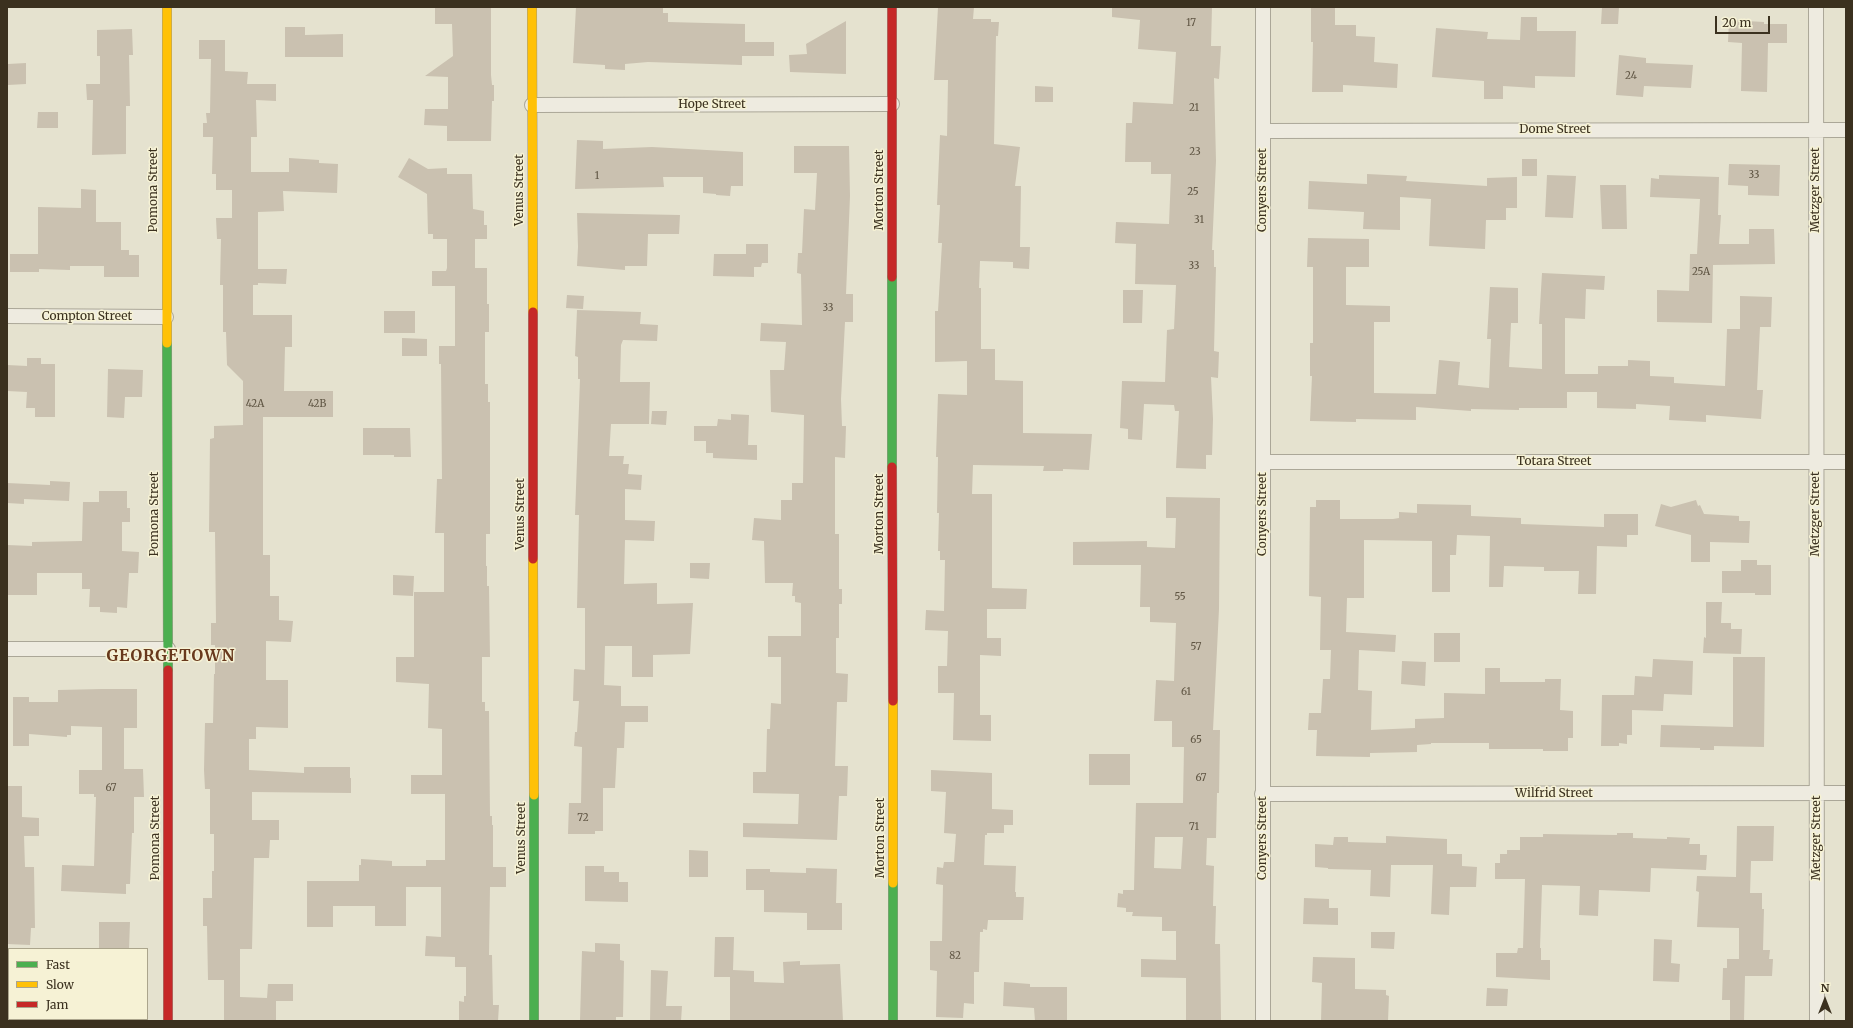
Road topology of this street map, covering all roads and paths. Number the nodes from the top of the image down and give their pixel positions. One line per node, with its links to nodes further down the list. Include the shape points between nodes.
1 (167, 7): 12 (street, Pomona Street)
2 (532, 7): 7 (street, Venus Street)
3 (892, 7): 6 (street, Morton Street)
4 (1263, 7): 10 (street, Conyers Street)
5 (1816, 7): 8 (street, Metzger Street)
6 (892, 104): 7 (street, Hope Street); 23 (street, Morton Street)
7 (532, 105): 22 (street, Venus Street)
8 (1816, 130): 9 (street, Dome Street); 10 (street, Dome Street); 14 (street, Metzger Street)
9 (1846, 130)
10 (1263, 131): 13 (street, Conyers Street)
11 (7, 316): 12 (street, Compton Street)
12 (166, 317): 17 (street, Pomona Street)
13 (1263, 462): 14 (street, Totara Street); 20 (street, Conyers Street)
14 (1816, 462): 15 (street, Totara Street); 18 (street, Metzger Street)
15 (1846, 462)
16 (7, 649): 17 (street)
17 (168, 649): 21 (street, Pomona Street)
18 (1817, 793): 19 (street, Wilfrid Street); 20 (street, Wilfrid Street); 25 (street, Metzger Street)
19 (1846, 793)
20 (1262, 794): 24 (street, Conyers Street)
21 (168, 1021)
22 (534, 1021)
23 (893, 1021)
24 (1263, 1021)
25 (1817, 1021)

